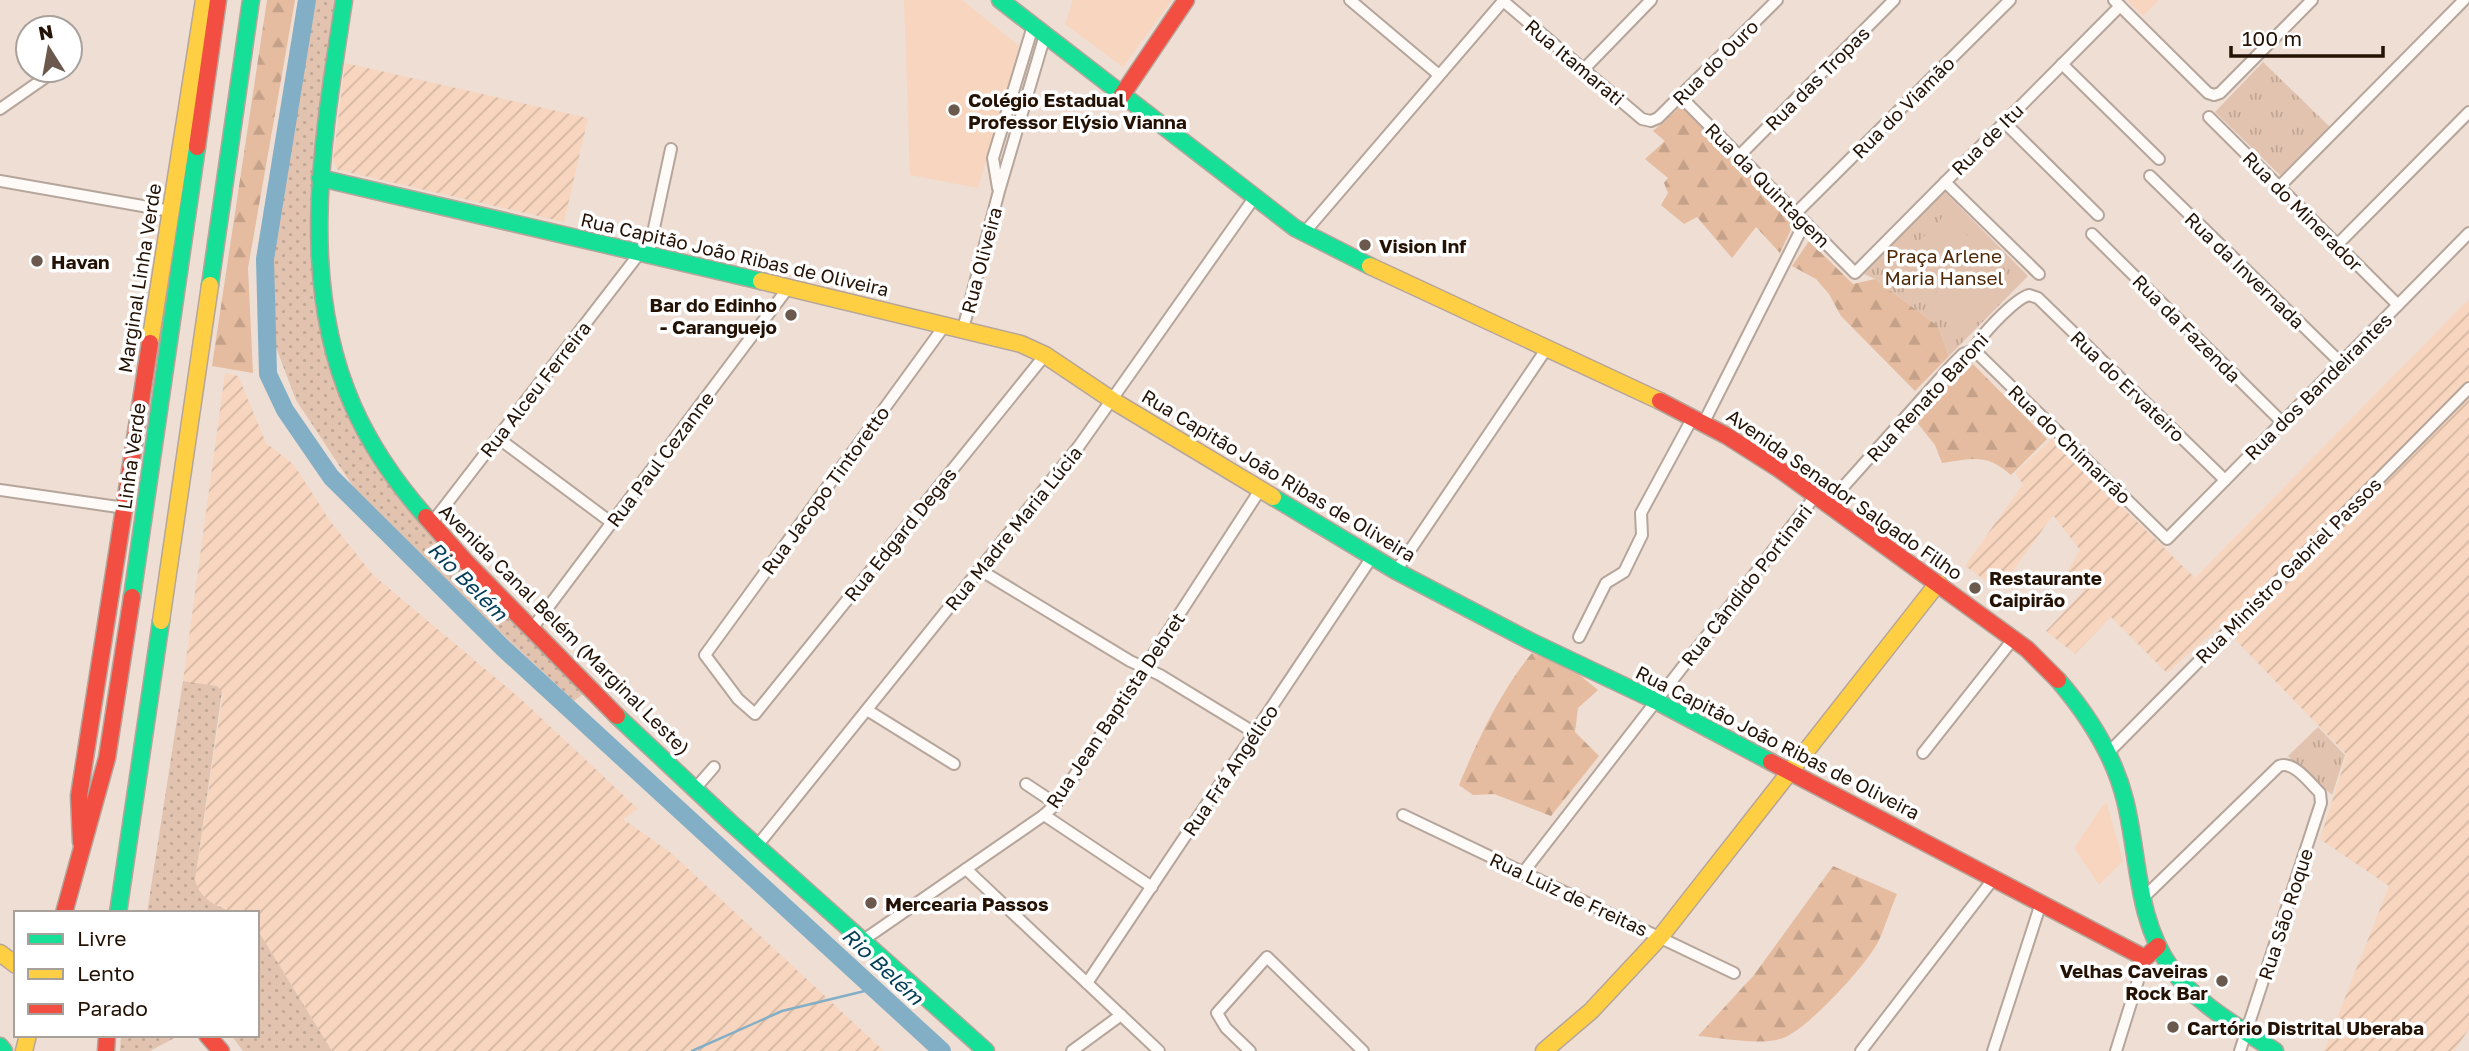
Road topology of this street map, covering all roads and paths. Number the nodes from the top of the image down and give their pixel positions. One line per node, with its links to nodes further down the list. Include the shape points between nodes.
1 (204, 0): 37 (main road, Marginal Linha Verde)
2 (218, 0): 93 (main road, Linha Verde, via 115,715)
3 (251, 0): 101 (main road)
4 (344, 0): 32 (main road, Avenida Canal Belém (Marginal Leste))
5 (1000, 0): 16 (main road, Avenida Senador Salgado Filho)
6 (1186, 0): 21 (main road)
7 (1350, 0): 19 (street)
8 (1503, 0): 18 (street, Rua Itamarati); 19 (street)
9 (1651, 0): 18 (street)
10 (1777, 0): 22 (street, Rua do Ouro)
11 (1894, 0): 29 (street, Rua das Tropas)
12 (2010, 0): 38 (street, Rua do Viamão)
13 (2312, 0): 15 (street, via 2214,95)
14 (2464, 0): 35 (street)
15 (2117, 3): 17 (street, Rua de Itu)
16 (1039, 31): 21 (main road, Avenida Senador Salgado Filho); 52 (street, Rua Oliveira, via 993,158 999,191)
17 (2062, 64): 27 (street, Rua de Itu); 30 (street)
18 (1584, 69): 26 (street, Rua Itamarati, via 1642,119)
19 (1439, 75): 41 (street)
20 (36, 84): 23 (street)
21 (1122, 94): 36 (main road, Avenida Senador Salgado Filho)
22 (1680, 96): 26 (street, Rua do Ouro); 29 (street, Rua da Quintagem)
23 (0, 109)
24 (2469, 112): 44 (street)
25 (2208, 117): 35 (street, Rua do Minerador)
26 (1651, 121)
27 (2004, 122): 34 (street, Rua de Itu); 39 (street)
28 (671, 149): 45 (street, Rua Alceu Ferreira)
29 (1740, 156): 38 (street, Rua da Quintagem)
30 (2159, 159)
31 (2150, 176): 56 (street, Rua da Invernada)
32 (320, 178): 45 (main road, Rua Capitão João Ribas de Oliveira); 68 (main road, Avenida Canal Belém (Marginal Leste), via 323,272 340,370 367,434)
33 (0, 181): 37 (street)
34 (1945, 182): 46 (street, Rua de Itu); 47 (street)
35 (2279, 187): 44 (street, Rua do Minerador)
36 (1254, 198): 41 (main road, Avenida Senador Salgado Filho); 58 (street, Rua Madre Maria Lúcia)
37 (171, 211): 66 (main road, Marginal Linha Verde)
38 (1796, 213): 40 (street, Rua da Quintagem)
39 (2098, 215)
40 (1805, 222): 46 (street, Rua da Quintagem); 59 (street)
41 (1304, 233): 53 (main road, Avenida Senador Salgado Filho)
42 (2469, 233): 50 (street, Rua dos Bandeirantes)
43 (2092, 234): 60 (street, Rua da Fazenda)
44 (2337, 245): 50 (street, Rua do Minerador)
45 (643, 255): 48 (main road, Rua Capitão João Ribas de Oliveira); 61 (street, Rua Alceu Ferreira)
46 (1855, 273)
47 (2039, 274)
48 (788, 288): 51 (main road, Rua Capitão João Ribas de Oliveira); 67 (street, Rua Paul Cezanne)
49 (2029, 295): 54 (street, Rua Renato Baroni, via 1979,340); 62 (street, Rua do Ervateiro, via 2040,300)
50 (2398, 305): 56 (street, Rua dos Bandeirantes)
51 (945, 325): 52 (main road, Rua Capitão João Ribas de Oliveira); 80 (street, Rua Jacopo Tintoretto, via 705,655)
52 (963, 329): 55 (main road, Rua Capitão João Ribas de Oliveira)
53 (1547, 348): 59 (main road, Avenida Senador Salgado Filho); 72 (street)
54 (1974, 350): 65 (street, Rua Renato Baroni, via 1963,354); 69 (street, Rua do Chimarrão)
55 (1045, 355): 58 (main road, Rua Capitão João Ribas de Oliveira); 80 (street, Rua Edgard Degas)
56 (2341, 363): 60 (street, Rua dos Bandeirantes)
57 (2469, 388): 82 (street, Rua Ministro Gabriel Passos)
58 (1112, 400): 63 (main road, Rua Capitão João Ribas de Oliveira); 71 (street, Rua Madre Maria Lúcia)
59 (1699, 420): 65 (main road, Avenida Senador Salgado Filho); 75 (street, via 1641,513 1642,535 1624,572 1606,583)
60 (2282, 422): 62 (street, Rua dos Bandeirantes)
61 (498, 438): 67 (street); 68 (street, Rua Alceu Ferreira)
62 (2225, 480): 69 (street, Rua dos Bandeirantes)
63 (1260, 490): 70 (main road, Rua Capitão João Ribas de Oliveira); 77 (street, Rua Jean Baptista Debret)
64 (0, 491): 66 (street)
65 (1822, 499): 73 (main road, Avenida Senador Salgado Filho); 78 (street, Rua Cândido Portinari)
66 (125, 508): 93 (main road, Marginal Linha Verde, via 79,796)
67 (612, 523): 74 (street, Rua Paul Cezanne)
68 (431, 524): 74 (main road, Avenida Canal Belém (Marginal Leste))
69 (2167, 539)
70 (1372, 557): 72 (main road, Rua Capitão João Ribas de Oliveira); 81 (street, Rua Frá Angélico)
71 (980, 570): 77 (street); 79 (street, Rua Madre Maria Lúcia)
72 (1396, 571): 78 (main road, Rua Capitão João Ribas de Oliveira)
73 (1938, 583): 76 (main road, Avenida Senador Salgado Filho); 86 (main road)
74 (531, 630): 88 (main road, Avenida Canal Belém (Marginal Leste))
75 (1579, 637)
76 (2014, 638): 82 (main road, Avenida Senador Salgado Filho, via 2067,690); 83 (street)
77 (1144, 668): 81 (street); 89 (street, Rua Jean Baptista Debret)
78 (1656, 701): 86 (main road, Rua Capitão João Ribas de Oliveira); 95 (street, Rua Cândido Portinari)
79 (867, 710): 84 (street); 92 (street, Rua Madre Maria Lúcia)
80 (755, 714)
81 (1255, 733): 97 (street, Rua Frá Angélico)
82 (2108, 753): 98 (main road, Avenida Senador Salgado Filho, via 2125,798)
83 (1923, 754)
84 (954, 764)
85 (714, 766): 88 (street)
86 (1790, 771): 96 (main road, Rua Capitão João Ribas de Oliveira); 102 (main road)
87 (1026, 784): 89 (street)
88 (694, 790): 92 (main road, Avenida Canal Belém (Marginal Leste))
89 (1056, 804): 90 (street, Rua Jean Baptista Debret)
90 (1044, 815): 94 (street, Rua Jean Baptista Debret); 97 (street)
91 (1403, 815): 95 (street, Rua Luiz de Freitas)
92 (757, 846): 103 (main road, Avenida Canal Belém (Marginal Leste))
93 (81, 855): 100 (main road, Linha Verde)
94 (966, 869): 103 (street, Rua Jean Baptista Debret); 107 (street)
95 (1522, 874): 102 (street, Rua Luiz de Freitas)
96 (1994, 878): 99 (main road, Rua Capitão João Ribas de Oliveira); 120 (street)
97 (1152, 887): 107 (street, Rua Frá Angélico)
98 (2142, 898): 104 (main road, Avenida Senador Salgado Filho); 109 (street, Rua São Roque, via 2278,766 2291,766 2321,796)
99 (2041, 903): 105 (main road, Rua Capitão João Ribas de Oliveira); 121 (street)
100 (65, 911)
101 (118, 911)
102 (1661, 936): 106 (street, Rua Luiz de Freitas); 119 (main road, via 1591,1011)
103 (862, 941): 114 (main road, Avenida Canal Belém (Marginal Leste))
104 (2158, 946): 105 (main road); 109 (main road, Avenida Senador Salgado Filho, via 2186,986)
105 (2145, 958): 122 (street)
106 (1734, 973)
107 (1087, 983): 108 (street)
108 (1121, 1015): 115 (street); 116 (street)
109 (2246, 1032): 123 (street, Rua São Roque); 124 (main road, Avenida Senador Salgado Filho)
110 (209, 1037): 113 (main road)
111 (0, 1046): 112 (main road)
112 (4, 1051)
113 (221, 1051)
114 (986, 1051)
115 (1072, 1051)
116 (1159, 1051)
117 (1250, 1051): 118 (street, via 1217,1013 1267,957)
118 (1363, 1051)
119 (1544, 1051)
120 (1861, 1051)
121 (1993, 1051)
122 (2116, 1051)
123 (2240, 1051)
124 (2275, 1051)

